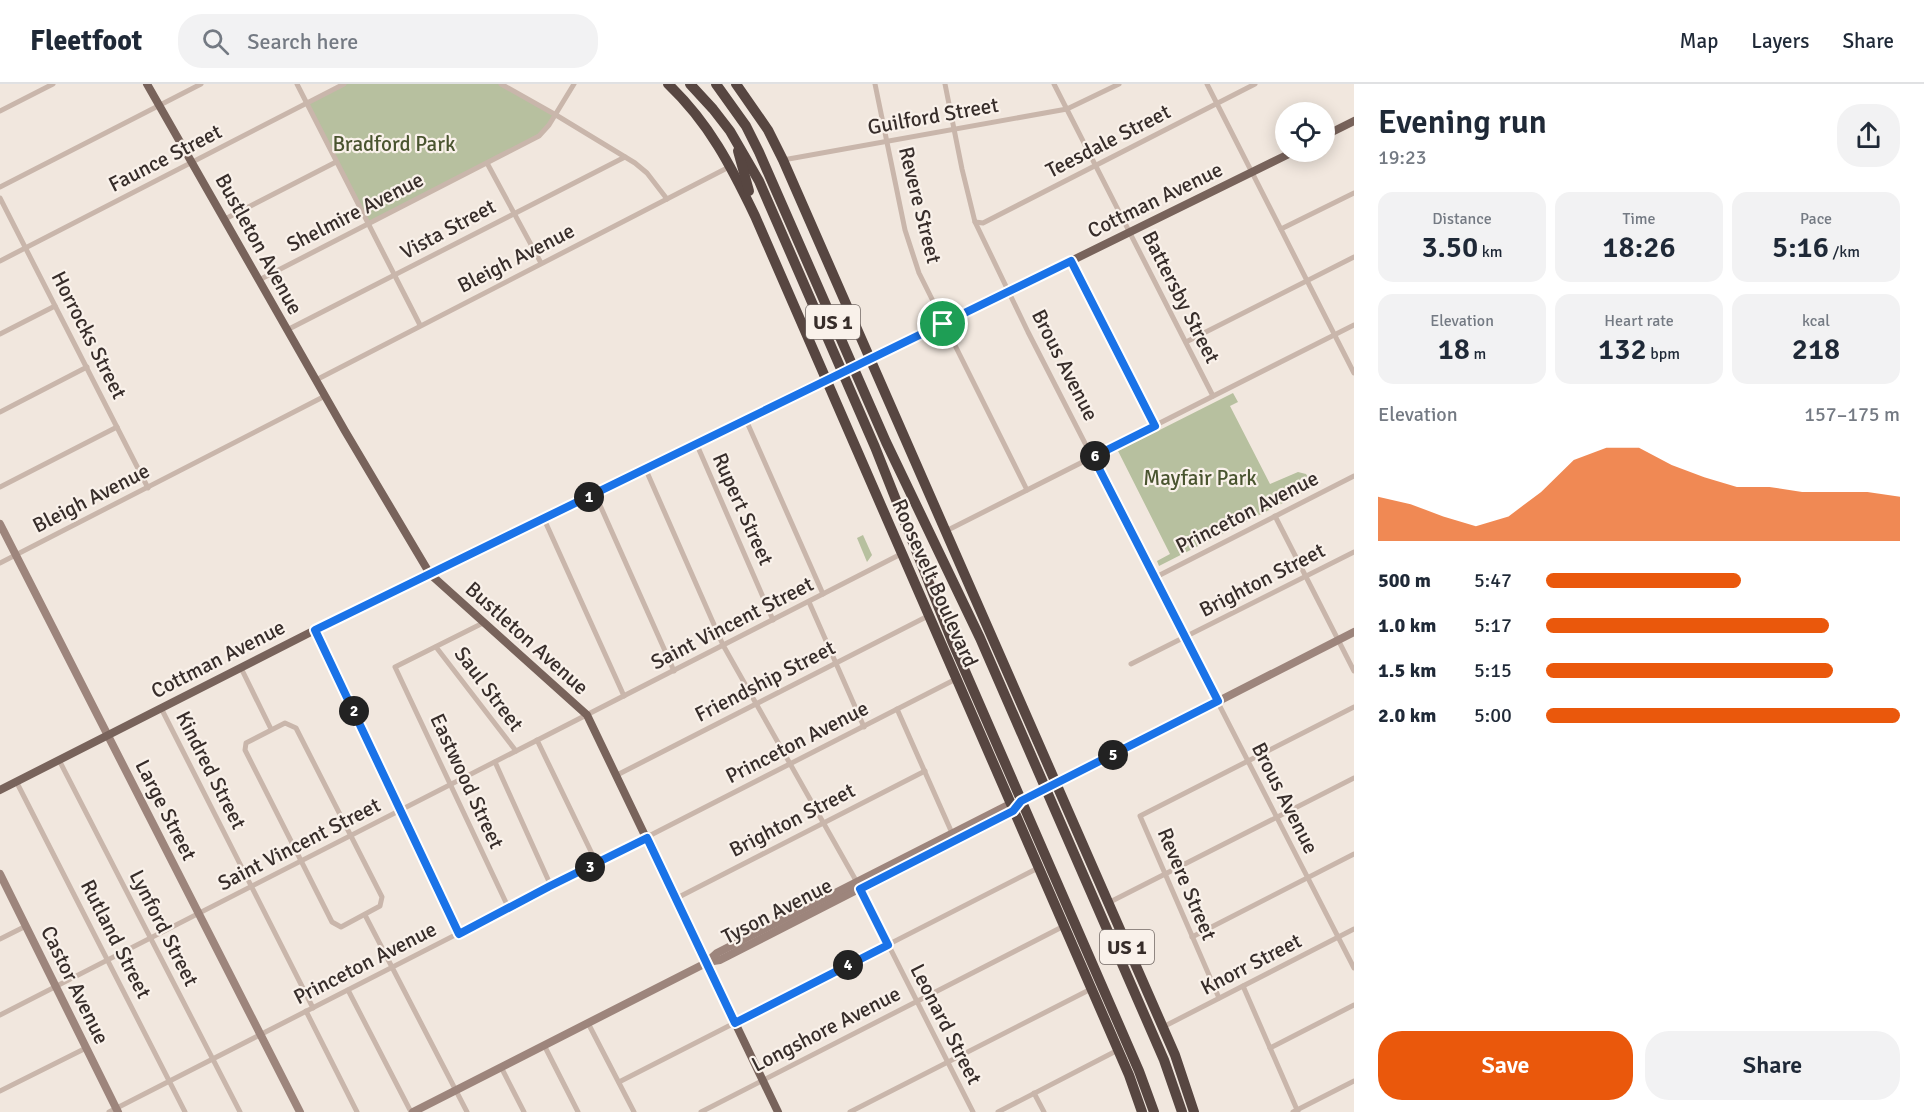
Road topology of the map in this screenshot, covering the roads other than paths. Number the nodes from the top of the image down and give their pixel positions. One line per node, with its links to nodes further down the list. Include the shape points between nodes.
1 (52, 84): 22 (street)
2 (147, 84): 20 (main road, Bustleton Avenue)
3 (201, 84): 20 (street)
4 (297, 84): 18 (street)
5 (344, 84): 18 (street, Faunce Street)
6 (501, 84): 23 (street)
7 (574, 84): 23 (street, Shelmire Avenue)
8 (668, 84): 36 (highway, Roosevelt Boulevard / US 1, via 703,123)
9 (690, 84): 27 (highway, Roosevelt Boulevard / US 1)
10 (716, 84): 94 (highway, Roosevelt Boulevard / US 1, via 759,152 886,442)
11 (875, 84): 28 (street, Revere Street)
12 (945, 84): 25 (street, Brous Avenue)
13 (1054, 84): 21 (street, Battersby Street)
14 (1119, 84): 21 (street, Guilford Street)
15 (1207, 84): 19 (street)
16 (1256, 84): 19 (street, Teesdale Street)
17 (740, 86): 30 (highway, Roosevelt Boulevard / US 1)
18 (307, 103): 32 (street, Faunce Street); 33 (street)
19 (1217, 104): 35 (street, Teesdale Street); 37 (street)
20 (159, 106): 32 (main road, Bustleton Avenue); 38 (street)
21 (1067, 109): 25 (street, Guilford Street); 35 (street, Battersby Street)
22 (0, 111)
23 (556, 115): 29 (street); 34 (street, Shelmire Avenue, via 539,136)
24 (1354, 121): 26 (main road)
25 (954, 129): 28 (street, Guilford Street); 45 (street, Brous Avenue)
26 (1335, 130)
27 (730, 132): 43 (highway); 126 (highway, Roosevelt Boulevard / US 1, via 759,181 864,420)
28 (886, 141): 30 (street, Guilford Street); 59 (street, Revere Street, via 905,230 919,273)
29 (625, 157): 41 (street, via 647,173); 42 (street, Vista Street)
30 (783, 160): 66 (highway, Roosevelt Boulevard / US 1)
31 (1275, 161): 37 (main road, Cottman Avenue)
32 (192, 162): 44 (main road, Bustleton Avenue); 49 (street, Faunce Street)
33 (336, 162): 44 (street); 46 (street)
34 (488, 163): 42 (street); 46 (street, Shelmire Avenue)
35 (1096, 165): 45 (street, Teesdale Street, via 983,223); 48 (street, Battersby Street)
36 (731, 166): 41 (street, Bleigh Avenue); 43 (highway, Roosevelt Boulevard / US 1)
37 (1252, 172): 47 (street); 48 (main road, Cottman Avenue)
38 (0, 187)
39 (1354, 193): 47 (street)
40 (0, 198): 49 (street, Horrocks Street)
41 (667, 199): 53 (street, Bleigh Avenue)
42 (514, 213): 53 (street); 54 (street, Vista Street)
43 (755, 216): 70 (highway, Roosevelt Boulevard / US 1)
44 (225, 219): 55 (main road, Bustleton Avenue)
45 (975, 222): 57 (street, Brous Avenue)
46 (368, 223): 54 (street); 55 (street, Shelmire Avenue)
47 (1281, 229): 56 (street)
48 (1130, 232): 52 (main road, Cottman Avenue); 65 (street, Battersby Street)
49 (27, 247): 51 (street, Faunce Street); 58 (street, Horrocks Street)
50 (1354, 257): 56 (street)
51 (0, 261)
52 (1071, 261): 57 (main road, Cottman Avenue); 75 (street)
53 (541, 264): 60 (street, Bleigh Avenue)
54 (395, 275): 60 (street); 62 (street, Vista Street)
55 (258, 280): 62 (main road, Bustleton Avenue)
56 (1307, 281): 64 (street); 65 (street)
57 (1009, 290): 59 (main road, Cottman Avenue); 78 (street, Brous Avenue)
58 (55, 306): 63 (street); 67 (street, Horrocks Street)
59 (943, 324): 66 (main road, Cottman Avenue); 83 (street, Revere Street)
60 (420, 325): 69 (street, Bleigh Avenue)
61 (1354, 325): 64 (street)
62 (287, 330): 69 (main road, Bustleton Avenue)
63 (0, 334)
64 (1334, 335): 68 (street); 72 (street)
65 (1186, 342): 72 (street, Battersby Street)
66 (870, 359): 70 (main road, Cottman Avenue, bridge); 85 (highway, Roosevelt Boulevard / US 1)
67 (87, 368): 73 (street); 76 (street, Horrocks Street)
68 (1354, 373)
69 (316, 380): 71 (main road, Bustleton Avenue)
70 (826, 381): 74 (main road, Cottman Avenue); 91 (highway, Roosevelt Boulevard / US 1)
71 (325, 396): 82 (street, Bleigh Avenue); 95 (main road, Bustleton Avenue)
72 (1213, 396): 75 (street)
73 (0, 412)
74 (746, 420): 77 (main road, Cottman Avenue); 98 (street)
75 (1155, 426): 78 (street)
76 (117, 428): 81 (street); 82 (street, Horrocks Street)
77 (697, 445): 79 (main road, Cottman Avenue); 101 (street, Rupert Street)
78 (1093, 457): 83 (street); 97 (street, Brous Avenue)
79 (646, 470): 84 (main road, Cottman Avenue); 107 (street, Leonard Street)
80 (1354, 476): 86 (street, Princeton Avenue)
81 (0, 487)
82 (148, 488): 92 (street, Bleigh Avenue)
83 (1027, 490): 89 (street)
84 (595, 494): 87 (main road, Cottman Avenue); 112 (street)
85 (930, 499): 89 (highway, Roosevelt Boulevard / US 1); 94 (highway)
86 (1275, 516): 96 (street); 97 (street, Princeton Avenue)
87 (544, 519): 95 (main road, Cottman Avenue); 115 (street)
88 (0, 524): 92 (street, Large Street)
89 (946, 531): 137 (highway, Roosevelt Boulevard / US 1)
90 (1354, 552): 96 (street, Brighton Street)
91 (901, 554): 98 (street, Saint Vincent Street); 100 (highway, Roosevelt Boulevard / US 1)
92 (16, 555): 93 (street, Bleigh Avenue); 124 (street, Large Street)
93 (0, 563)
94 (945, 563): 137 (highway, Roosevelt Boulevard / US 1)
95 (430, 574): 102 (main road, Bustleton Avenue); 103 (main road, Cottman Avenue)
96 (1305, 576): 105 (street, Brighton Street); 106 (street)
97 (1154, 578): 105 (street, Brous Avenue)
98 (823, 594): 99 (street, Saint Vincent Street)
99 (809, 602): 101 (street, Saint Vincent Street); 109 (street)
100 (928, 616): 109 (street, Friendship Street); 114 (highway, Roosevelt Boulevard / US 1)
101 (773, 620): 107 (street, Saint Vincent Street)
102 (483, 623): 108 (street); 121 (main road, Bustleton Avenue)
103 (315, 630): 111 (main road, Cottman Avenue); 140 (street)
104 (1354, 632): 106 (street, Tyson Avenue)
105 (1185, 637): 110 (street, Brighton Street); 116 (street, Brous Avenue)
106 (1338, 640): 113 (street); 116 (street, Tyson Avenue)
107 (723, 645): 112 (street, Saint Vincent Street); 117 (street, Leonard Street)
108 (436, 647): 127 (street, Saul Street); 136 (street, Eastwood Street, via 395,667)
109 (836, 664): 117 (street, Friendship Street); 122 (street)
110 (1131, 664)
111 (241, 668): 119 (main road, Cottman Avenue); 123 (street)
112 (674, 671): 115 (street, Saint Vincent Street)
113 (1354, 671)
114 (956, 679): 120 (street, Princeton Avenue); 126 (highway); 139 (highway, Roosevelt Boulevard / US 1)
115 (624, 696): 121 (street, Saint Vincent Street)
116 (1218, 701): 129 (street, Brous Avenue); 137 (street, Tyson Avenue)
117 (756, 705): 131 (street, Leonard Street); 133 (street, Friendship Street)
118 (1354, 707): 129 (street)
119 (161, 708): 124 (main road, Cottman Avenue); 155 (street, Kindred Street)
120 (897, 709): 122 (street, Princeton Avenue); 132 (street)
121 (587, 715): 125 (street, Saint Vincent Street); 133 (main road, Bustleton Avenue)
122 (864, 727): 131 (street, Princeton Avenue)
123 (271, 729): 144 (street, via 285,723 296,728); 148 (street, via 246,743 245,750)
124 (108, 735): 128 (main road, Cottman Avenue); 160 (street, Large Street)
125 (537, 740): 127 (street, Saint Vincent Street); 149 (street, Saul Street)
126 (996, 742): 139 (highway, Roosevelt Boulevard / US 1)
127 (516, 752): 130 (street, Saint Vincent Street)
128 (59, 760): 135 (main road, Cottman Avenue); 168 (street, Lynford Street)
129 (1248, 761): 141 (street, Brous Avenue); 152 (street, Revere Street, via 1140,816)
130 (495, 762): 136 (street, Saint Vincent Street); 156 (street)
131 (790, 764): 142 (street, Leonard Street); 145 (street, Princeton Avenue)
132 (925, 771): 142 (street, Brighton Street); 143 (street)
133 (617, 775): 145 (main road, Bustleton Avenue)
134 (1354, 778): 141 (street)
135 (16, 782): 138 (main road, Cottman Avenue); 171 (street, Rutland Street)
136 (450, 785): 140 (street, Saint Vincent Street); 159 (street, Eastwood Street)
137 (1051, 786): 139 (street, Tyson Avenue); 158 (highway, Roosevelt Boulevard / US 1); 222 (highway, Roosevelt Boulevard / US 1)
138 (0, 790)
139 (1015, 805): 143 (street, Tyson Avenue); 146 (street, Tyson Avenue); 150 (highway, Roosevelt Boulevard / US 1); 221 (highway, Roosevelt Boulevard / US 1, via 1139,1071)
140 (401, 810): 144 (street, Saint Vincent Street); 165 (street)
141 (1277, 817): 152 (street); 153 (street, Brous Avenue)
142 (823, 823): 154 (street, Leonard Street); 157 (street, Brighton Street)
143 (952, 833): 146 (street, Tyson Avenue)
144 (351, 836): 148 (street, Saint Vincent Street); 161 (street, via 382,897 380,906)
145 (647, 838): 149 (street, Princeton Avenue); 157 (main road, Bustleton Avenue)
146 (938, 845): 154 (street, Tyson Avenue)
147 (1354, 854): 153 (street)
148 (301, 861): 155 (street, Saint Vincent Street); 161 (street, via 334,925 341,927)
149 (597, 864): 156 (street, Princeton Avenue)
150 (1038, 868): 163 (highway, Roosevelt Boulevard / US 1); 170 (street)
151 (0, 874): 162 (street, Castor Avenue)
152 (1165, 874): 158 (street); 166 (street, Revere Street)
153 (1308, 878): 166 (street); 167 (street, Brous Avenue)
154 (858, 885): 170 (street, Leonard Street); 172 (street, Tyson Avenue, via 717,953)
155 (251, 886): 160 (street, Saint Vincent Street); 182 (street, Kindred Street)
156 (550, 886): 159 (street, Princeton Avenue)
157 (675, 899): 172 (main road, Bustleton Avenue)
158 (1108, 903): 187 (highway, Roosevelt Boulevard / US 1)
159 (509, 909): 165 (street, Princeton Avenue)
160 (199, 913): 168 (street, Saint Vincent Street); 188 (street, Large Street)
161 (365, 915): 173 (street)
162 (26, 926): 169 (street); 175 (street, Castor Avenue)
163 (1064, 926): 177 (highway, Roosevelt Boulevard / US 1); 180 (street, Longshore Avenue)
164 (1354, 929): 167 (street, Knorr Street)
165 (459, 934): 173 (street, Princeton Avenue)
166 (1192, 937): 179 (street, Revere Street)
167 (1338, 937): 174 (street, Brous Avenue); 176 (street, Knorr Street)
168 (151, 938): 171 (street, Saint Vincent Street); 193 (street, Lynford Street)
169 (0, 939)
170 (888, 945): 180 (street, Leonard Street); 186 (street)
171 (108, 959): 175 (street, Saint Vincent Street); 197 (street, Rutland Street)
172 (706, 963): 185 (street, Tyson Avenue); 186 (main road, Bustleton Avenue)
173 (393, 967): 178 (street, Princeton Avenue); 200 (street)
174 (1354, 968)
175 (56, 986): 184 (street, Saint Vincent Street); 190 (street, Castor Avenue)
176 (1243, 986): 179 (street, Knorr Street); 191 (street)
177 (1091, 989): 192 (highway, Roosevelt Boulevard / US 1); 194 (street)
178 (348, 990): 182 (street, Princeton Avenue); 209 (street)
179 (1219, 998): 187 (street, Knorr Street)
180 (916, 1001): 194 (street, Leonard Street); 196 (street, Longshore Avenue)
181 (1354, 1005): 191 (street)
182 (313, 1008): 183 (street, Princeton Avenue)
183 (306, 1011): 188 (street, Princeton Avenue); 208 (street)
184 (0, 1015)
185 (588, 1023): 189 (street, Tyson Avenue); 199 (street)
186 (735, 1023): 196 (main road, Bustleton Avenue); 199 (street)
187 (1162, 1027): 223 (highway, Roosevelt Boulevard / US 1)
188 (261, 1034): 193 (street, Princeton Avenue); 207 (street, Large Street)
189 (544, 1045): 195 (street, Tyson Avenue); 212 (street)
190 (86, 1048): 201 (street); 203 (street, Castor Avenue)
191 (1270, 1048): 204 (street)
192 (1118, 1050): 202 (street); 220 (highway, Roosevelt Boulevard / US 1)
193 (212, 1059): 197 (street, Princeton Avenue); 206 (street, Lynford Street)
194 (948, 1062): 216 (street); 217 (street, Leonard Street)
195 (501, 1067): 200 (street, Tyson Avenue); 211 (street)
196 (763, 1080): 214 (street, Longshore Avenue); 215 (main road, Bustleton Avenue)
197 (170, 1081): 203 (street, Princeton Avenue); 205 (street, Rutland Street)
198 (1354, 1081): 204 (street)
199 (619, 1082): 213 (street)
200 (455, 1090): 209 (street, Tyson Avenue); 210 (street)
201 (0, 1091)
202 (1034, 1093): 218 (street); 219 (street)
203 (114, 1111)
204 (1296, 1111)
205 (185, 1112)
206 (240, 1112)
207 (300, 1112)
208 (357, 1112)
209 (412, 1112)
210 (467, 1112)
211 (524, 1112)
212 (578, 1112)
213 (634, 1112)
214 (701, 1112)
215 (778, 1112)
216 (850, 1112)
217 (973, 1112)
218 (998, 1112)
219 (1044, 1112)
220 (1142, 1112)
221 (1154, 1112)
222 (1182, 1112)
223 (1194, 1112)

